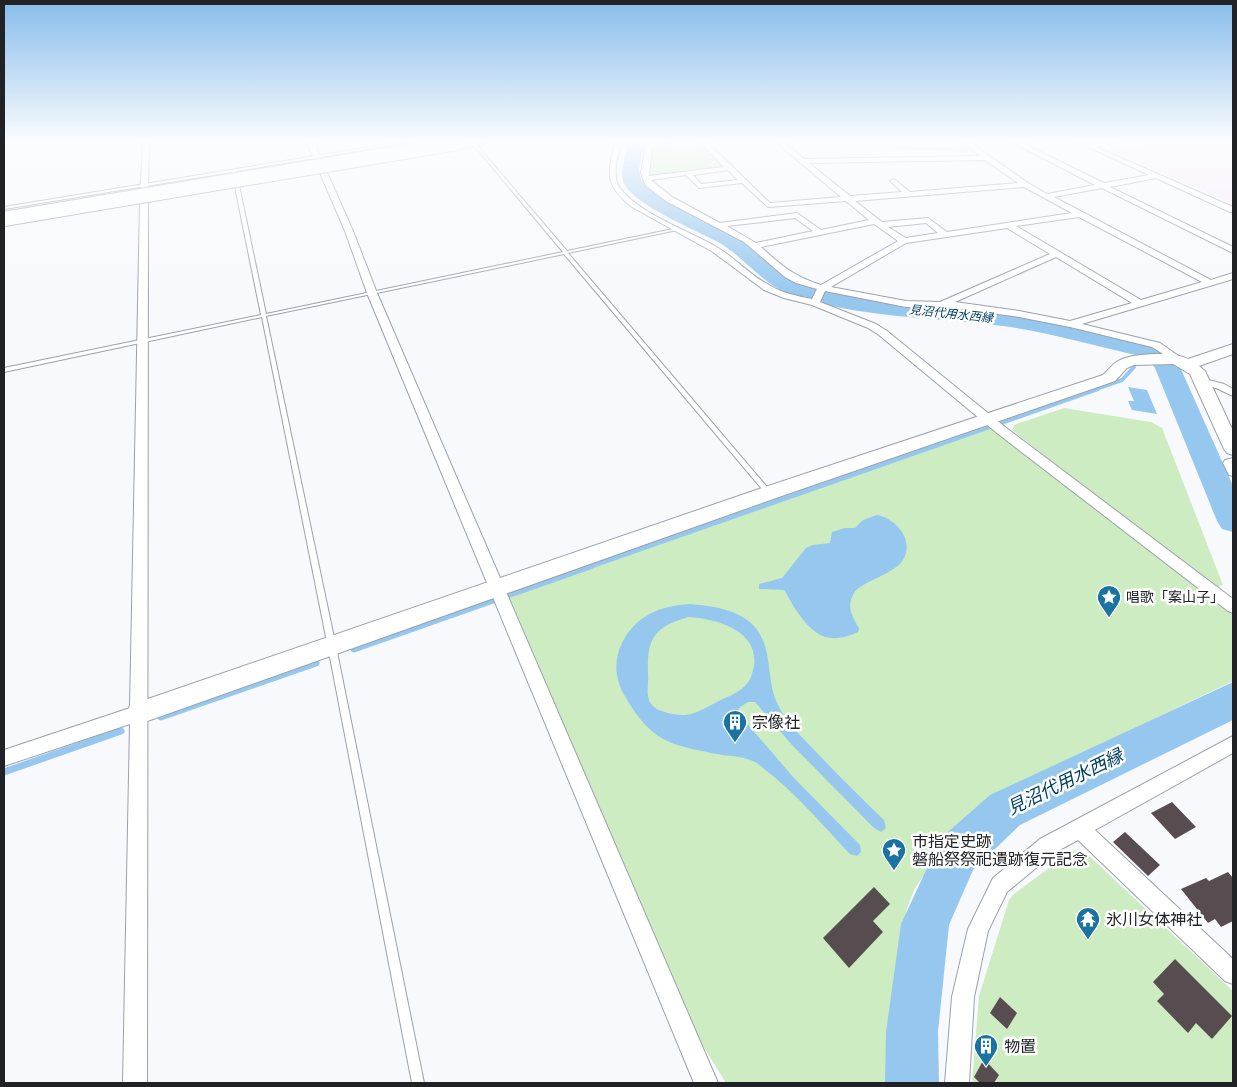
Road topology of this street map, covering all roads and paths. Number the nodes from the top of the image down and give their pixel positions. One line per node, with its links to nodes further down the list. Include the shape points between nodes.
1 (96, 194): 22 (lane)
2 (127, 194): 24 (highway, bridge)
3 (145, 194): 21 (street)
4 (157, 194): 26 (highway, bridge)
5 (170, 194): 21 (street)
6 (239, 194): 46 (lane)
7 (332, 194): 42 (street)
8 (516, 194): 37 (lane)
9 (623, 194): 31 (street)
10 (663, 194): 29 (street)
11 (757, 194): 20 (street, via 768,204)
12 (842, 194): 20 (street)
13 (908, 194): 14 (street); 20 (street)
14 (912, 194)
15 (1042, 194): 19 (street)
16 (1058, 194): 19 (street)
17 (1118, 194): 36 (street)
18 (1196, 194): 23 (street)
19 (1047, 196): 25 (street)
20 (847, 198): 27 (street)
21 (144, 200): 28 (street); 48 (street)
22 (4, 208)
23 (1233, 210)
24 (4, 214)
25 (1081, 214): 30 (street); 40 (street)
26 (4, 219)
27 (878, 223): 32 (street); 33 (street, via 928,220); 34 (street)
28 (4, 224)
29 (720, 225): 32 (street, via 797,215); 35 (street)
30 (1010, 226): 33 (street); 38 (street)
31 (677, 229): 37 (lane); 43 (street, via 717,251 760,284 779,293)
32 (819, 232): 35 (street)
33 (945, 235): 34 (street)
34 (904, 241): 41 (street)
35 (754, 246): 41 (street, via 788,275)
36 (1233, 250)
37 (566, 252): 42 (lane); 58 (lane)
38 (1057, 254): 44 (street); 45 (street)
39 (1233, 276): 40 (street)
40 (1211, 283): 44 (street)
41 (822, 288): 43 (street); 45 (street, via 906,304)
42 (372, 293): 46 (lane); 59 (street)
43 (815, 301): 54 (street, via 883,333)
44 (1140, 304): 47 (street)
45 (941, 305): 47 (street)
46 (264, 316): 48 (lane); 61 (lane)
47 (1070, 324): 50 (street, via 1156,345)
48 (144, 341): 51 (lane); 62 (street)
49 (1232, 351): 50 (street)
50 (1181, 362): 52 (street, via 1197,371); 54 (street, via 1132,361 1122,365 1109,378)
51 (4, 370)
52 (1201, 381): 53 (street); 55 (street)
53 (1233, 393)
54 (987, 419): 58 (street); 60 (street)
55 (1233, 449)
56 (1233, 462): 57 (street, via 1229,463)
57 (1233, 472)
58 (769, 494): 59 (street)
59 (498, 588): 61 (street); 69 (street)
60 (1233, 607)
61 (332, 647): 62 (street); 68 (lane)
62 (139, 713): 64 (street); 67 (street)
63 (1233, 744): 65 (street)
64 (4, 758)
65 (1079, 828): 66 (street); 70 (street, via 1047,846 1000,886 978,929 963,997)
66 (1233, 973)
67 (135, 1083)
68 (418, 1083)
69 (706, 1083)
70 (957, 1083)

